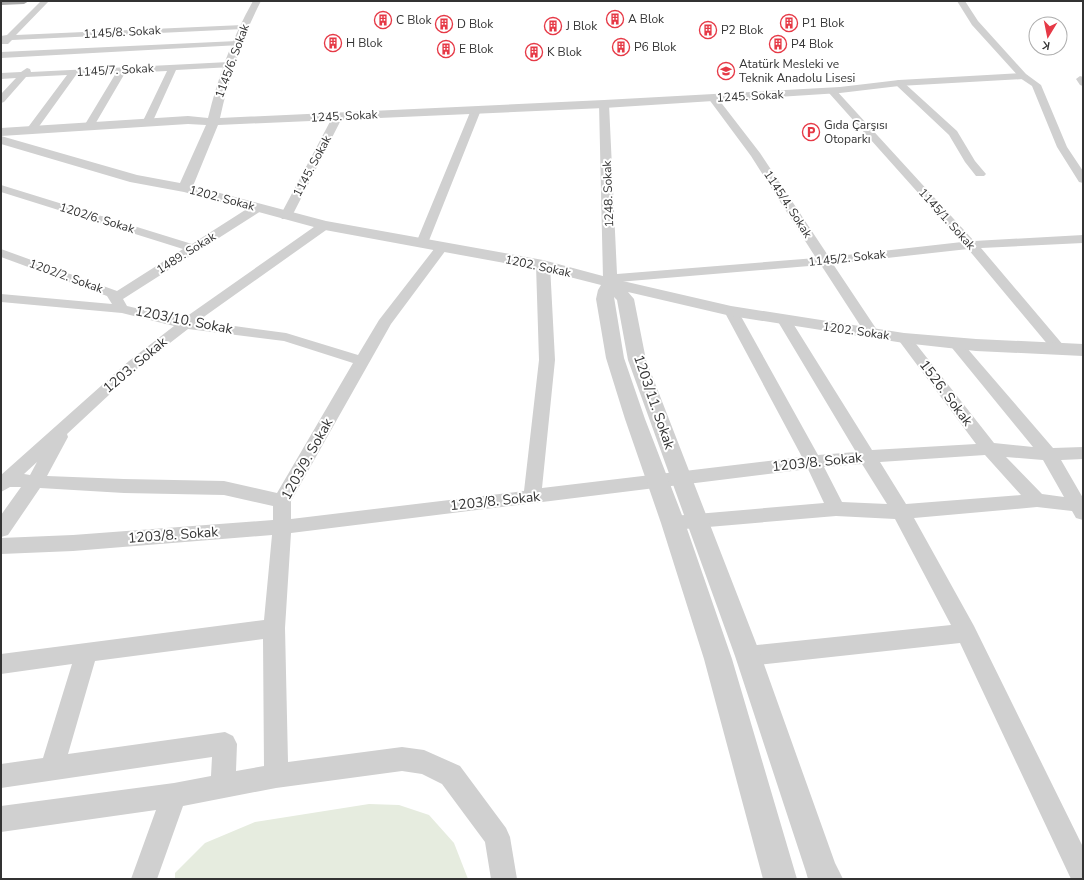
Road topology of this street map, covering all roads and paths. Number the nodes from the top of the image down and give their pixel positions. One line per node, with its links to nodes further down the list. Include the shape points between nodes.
1 (24, 1): 6 (main road)
2 (45, 1): 9 (street)
3 (257, 1): 7 (street, 1145/6. Sokak)
4 (961, 1): 8 (street)
5 (970, 1): 8 (street, via 982,24)
6 (1, 2)
7 (243, 27): 9 (street, 1145/8. Sokak); 10 (street, 1145/6. Sokak)
8 (980, 27): 20 (street)
9 (5, 38): 11 (street)
10 (237, 43): 12 (street, 1145/8. Sokak); 14 (street, 1145/6. Sokak)
11 (1, 46)
12 (46, 53): 13 (street, 1145/8. Sokak); 18 (street)
13 (1, 55)
14 (229, 65): 15 (street, 1145/7. Sokak); 28 (street, 1145/6. Sokak)
15 (173, 68): 16 (street, 1145/7. Sokak); 29 (street)
16 (122, 70): 17 (street, 1145/7. Sokak); 30 (street)
17 (74, 72): 18 (street, 1145/7. Sokak); 31 (street)
18 (23, 75): 19 (street, 1145/7. Sokak); 24 (street)
19 (1, 76)
20 (1023, 76): 21 (street, 1245. Sokak); 34 (street, via 1036,85 1062,147)
21 (899, 83): 22 (street, 1245. Sokak); 33 (street, via 953,133)
22 (832, 91): 23 (street, 1245. Sokak); 42 (street, 1145/1. Sokak)
23 (713, 98): 25 (street, 1245. Sokak); 46 (street, 1145/4. Sokak, via 756,155)
24 (1, 100)
25 (604, 104): 26 (street, 1245. Sokak); 48 (street, 1248. Sokak)
26 (476, 110): 27 (street, 1245. Sokak); 41 (street)
27 (338, 116): 28 (street, 1245. Sokak); 38 (street, 1145. Sokak)
28 (213, 122): 29 (street, via 188,120); 32 (street, via 192,127); 35 (street, 1145/6. Sokak)
29 (147, 123): 30 (street)
30 (89, 126): 31 (street)
31 (30, 130): 32 (street)
32 (3, 138): 35 (street, 1202. Sokak, via 135,179)
33 (980, 174)
34 (1083, 180)
35 (185, 188): 37 (street, 1202. Sokak)
36 (4, 191): 44 (street, 1202/6. Sokak)
37 (257, 208): 38 (street, 1202. Sokak); 44 (street, 1489. Sokak)
38 (286, 216): 39 (street, 1202. Sokak)
39 (325, 225): 41 (street, 1202. Sokak); 53 (street, 1203. Sokak)
40 (1083, 239): 42 (street, 1145/2. Sokak)
41 (422, 243): 43 (street, 1202. Sokak)
42 (971, 245): 46 (street, 1145/2. Sokak); 57 (street, 1145/1. Sokak)
43 (442, 247): 47 (street, 1202. Sokak); 59 (street, 1203/9. Sokak, via 384,323)
44 (193, 248): 50 (street, 1489. Sokak)
45 (1, 253): 50 (street, 1202/2. Sokak, via 112,293)
46 (824, 261): 48 (street, 1145/2. Sokak, via 627,278); 54 (street, 1145/4. Sokak)
47 (543, 265): 48 (street, 1202. Sokak); 70 (street, via 547,360)
48 (611, 282): 51 (street, 1202. Sokak); 66 (street, 1203/11. Sokak, via 625,299 637,360); 68 (street, 1203/11. Sokak, via 606,290 605,299 615,358)
49 (1, 298): 50 (street, 1203/10. Sokak)
50 (119, 303): 53 (street, 1203/10. Sokak)
51 (731, 311): 52 (street, 1202. Sokak); 65 (street)
52 (784, 320): 54 (street, 1202. Sokak); 64 (street)
53 (186, 324): 59 (street, 1203/10. Sokak, via 286,337); 60 (street, 1203. Sokak, via 134,364)
54 (872, 333): 55 (street, 1202. Sokak)
55 (904, 338): 56 (street, 1202. Sokak); 61 (street, 1526. Sokak)
56 (955, 343): 57 (street, 1202. Sokak); 62 (street)
57 (1059, 349): 58 (street, 1202. Sokak)
58 (1083, 350)
59 (363, 361): 72 (street, 1203/9. Sokak)
60 (66, 425): 67 (street, 1203. Sokak); 69 (street, 1203. Sokak)
61 (989, 449): 62 (street, 1203/8. Sokak); 64 (street, 1203/8. Sokak); 71 (street, 1526. Sokak)
62 (1050, 454): 63 (street, 1203/8. Sokak); 73 (street)
63 (1083, 454)
64 (866, 457): 65 (street, 1203/8. Sokak); 75 (street)
65 (813, 462): 66 (street, 1203/8. Sokak); 74 (street)
66 (681, 478): 68 (street, 1203/8. Sokak); 76 (street, 1203/11. Sokak)
67 (35, 481): 69 (street); 72 (street, via 224,488); 78 (street, 1203. Sokak)
68 (658, 481): 70 (street, 1203/8. Sokak); 76 (street, 1203/11. Sokak)
69 (3, 482)
70 (532, 497): 77 (street, 1203/8. Sokak)
71 (1037, 500): 73 (street); 75 (street)
72 (282, 501): 77 (street, 1203/9. Sokak)
73 (1081, 508)
74 (836, 509): 75 (street); 76 (street)
75 (900, 512): 81 (street)
76 (685, 522): 83 (street); 94 (street, via 718,659)
77 (282, 527): 79 (street, 1203/8. Sokak); 80 (street, 1203/9. Sokak)
78 (1, 530)
79 (1, 546)
80 (274, 628): 82 (street); 87 (street, 1203/9. Sokak)
81 (966, 633): 83 (street); 91 (street)
82 (86, 653): 84 (street); 85 (street)
83 (748, 656): 95 (street)
84 (1, 664)
85 (52, 769): 86 (street); 88 (street, via 225,744)
86 (1, 776)
87 (276, 776): 88 (street); 93 (street, via 402,759 424,762 451,775 497,837)
88 (223, 787): 89 (street)
89 (174, 795): 90 (street); 92 (street)
90 (1, 819)
91 (1083, 876)
92 (144, 879)
93 (504, 879)
94 (780, 879)
95 (826, 879)

